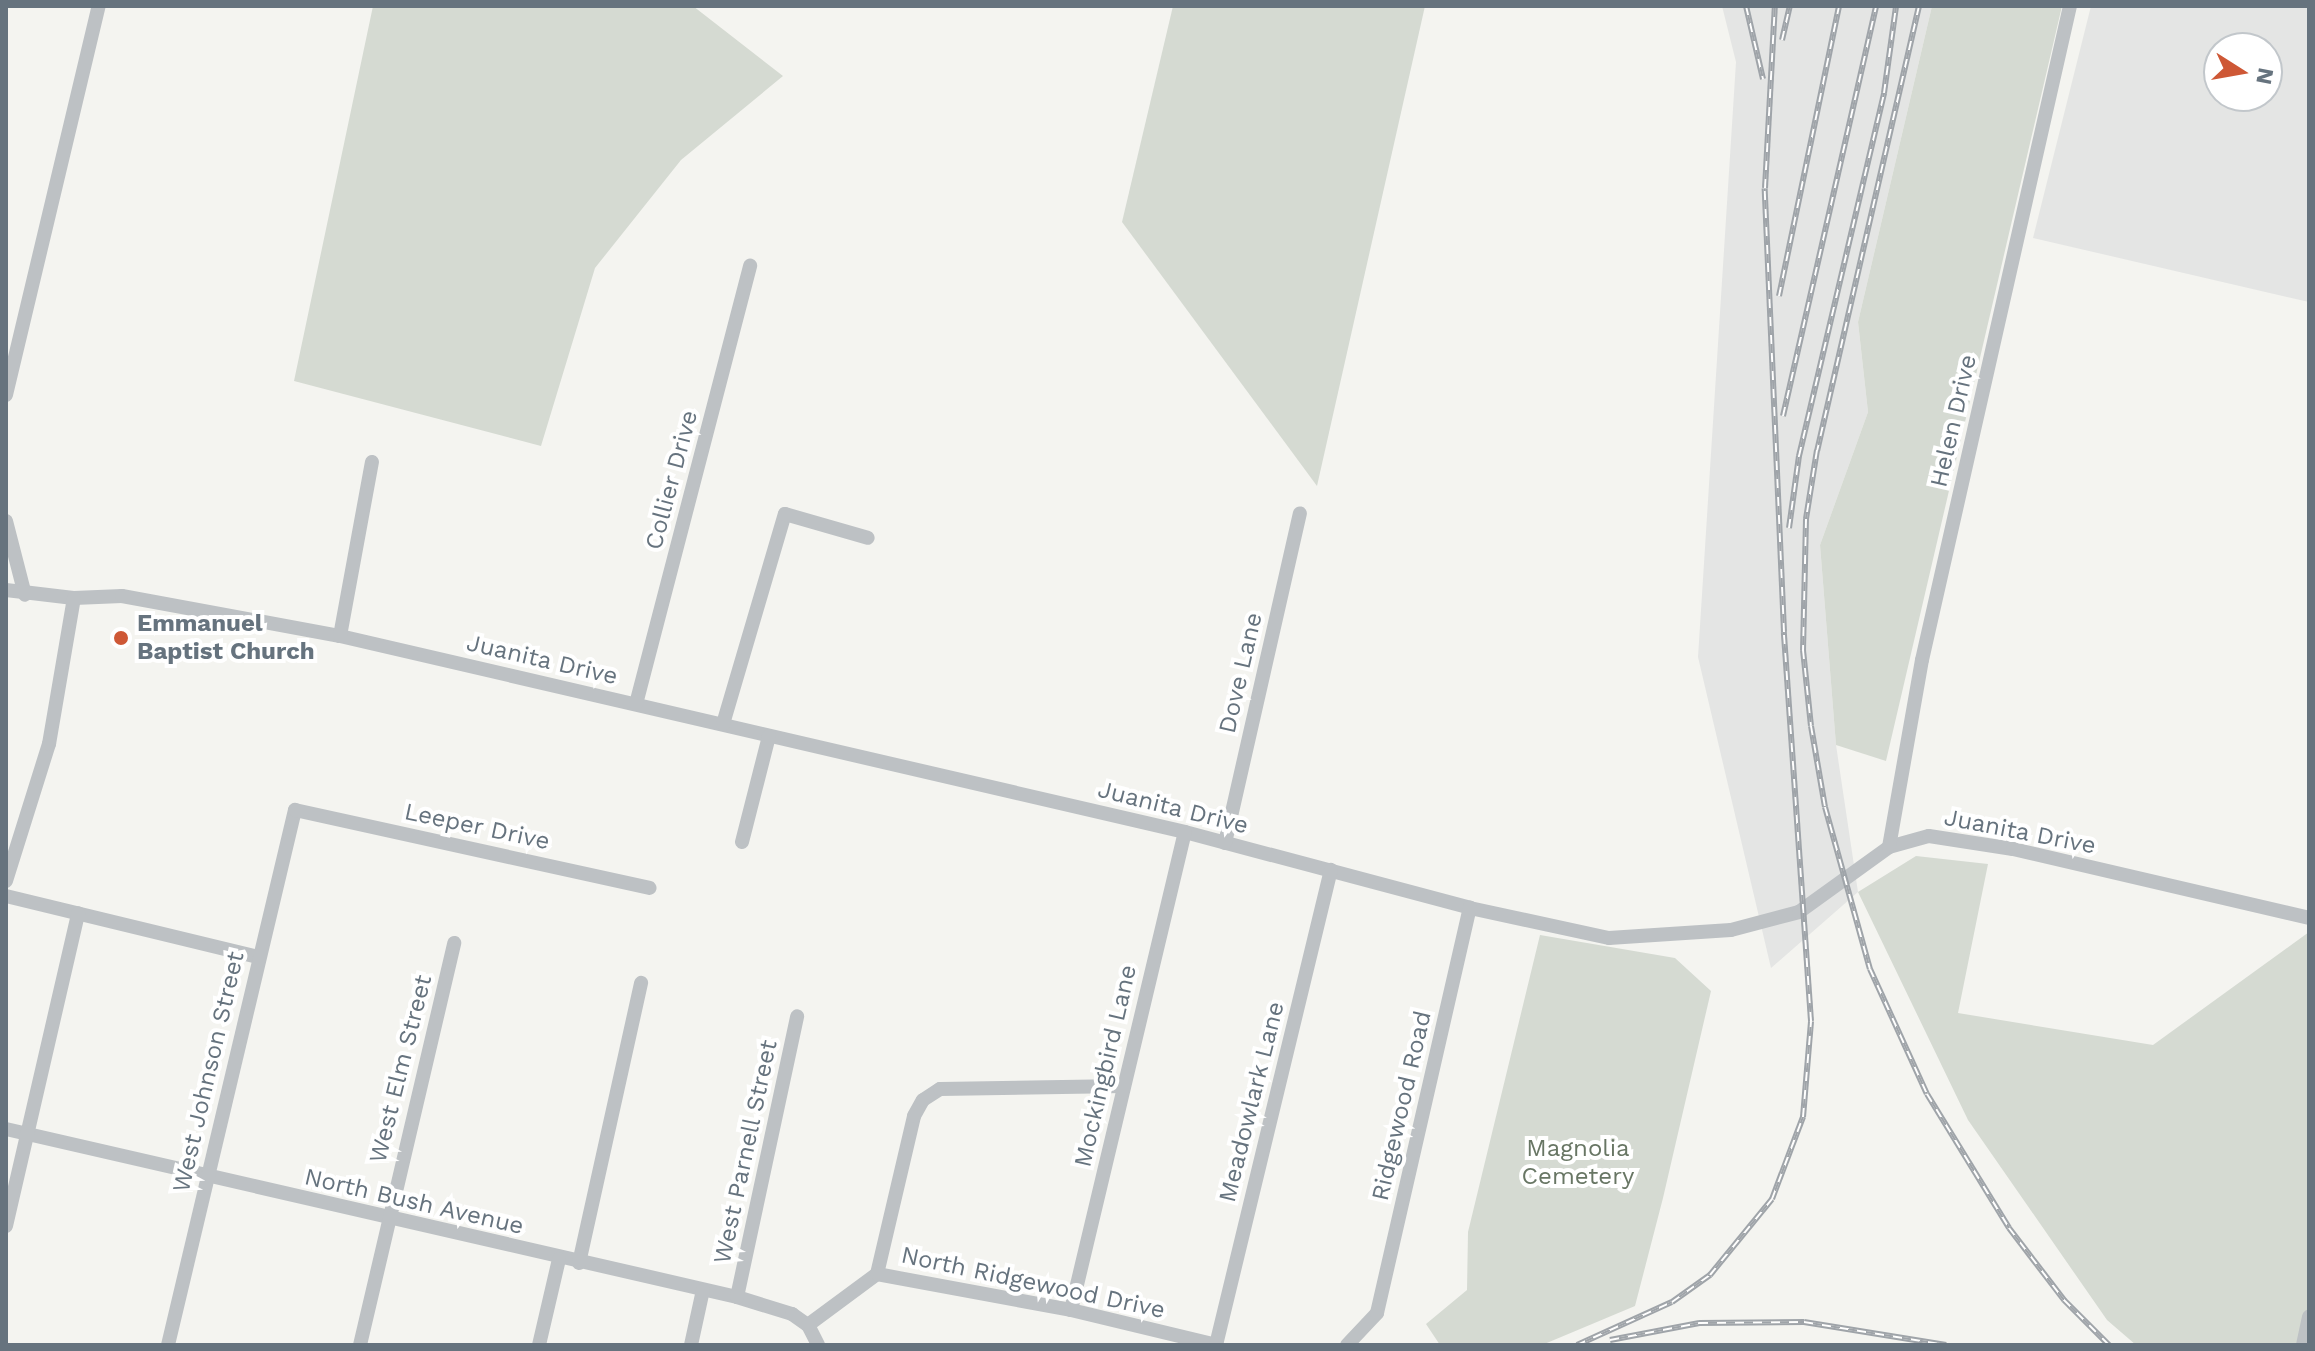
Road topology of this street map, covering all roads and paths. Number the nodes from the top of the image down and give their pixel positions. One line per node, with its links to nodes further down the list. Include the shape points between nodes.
1 (99, 6): 4 (street)
2 (2070, 6): 20 (street, Helen Drive, via 1922,660)
3 (750, 266): 13 (street, Collier Drive)
4 (6, 395)
5 (372, 462): 12 (street)
6 (1300, 513): 19 (street, Dove Lane)
7 (6, 521): 10 (street)
8 (868, 538): 14 (street, via 785,514)
9 (6, 590): 10 (street, Juanita Drive)
10 (25, 595): 11 (street, Juanita Drive)
11 (74, 598): 12 (street, Juanita Drive, via 122,596); 22 (street, via 49,744)
12 (340, 636): 13 (street, Juanita Drive)
13 (636, 704): 14 (street, Juanita Drive)
14 (723, 724): 15 (street, Juanita Drive)
15 (769, 736): 17 (street, Juanita Drive); 18 (street)
16 (295, 810): 23 (street, Leeper Drive); 29 (street, West Johnson Street)
17 (1185, 832): 19 (street, Juanita Drive); 32 (street, Mockingbird Lane)
18 (742, 842)
19 (1225, 843): 21 (street, Juanita Drive)
20 (1889, 847): 25 (street, Juanita Drive, via 1799,912 1731,930 1609,938); 27 (street, Juanita Drive, via 1929,836 1977,842)
21 (1331, 870): 25 (street, Juanita Drive); 51 (street, Meadowlark Lane)
22 (6, 881)
23 (650, 888)
24 (6, 896): 26 (street)
25 (1470, 908): 52 (street, Ridgewood Road, via 1377,1313)
26 (78, 913): 29 (street); 34 (street)
27 (2309, 918)
28 (454, 943): 36 (street, West Elm Street)
29 (258, 957): 35 (street, West Johnson Street)
30 (641, 983): 39 (street)
31 (797, 1016): 42 (street, West Parnell Street)
32 (1124, 1086): 40 (street, via 940,1089 923,1100 914,1116); 43 (street, Mockingbird Lane)
33 (6, 1129): 34 (street, North Bush Avenue)
34 (28, 1133): 35 (street, North Bush Avenue); 37 (street)
35 (208, 1176): 36 (street, North Bush Avenue); 46 (street, West Johnson Street)
36 (388, 1219): 38 (street, North Bush Avenue); 47 (street, West Elm Street)
37 (6, 1226)
38 (559, 1259): 39 (street, North Bush Avenue); 48 (street)
39 (579, 1263): 41 (street, North Bush Avenue)
40 (877, 1274): 43 (street, North Ridgewood Drive); 45 (street, North Ridgewood Drive)
41 (703, 1290): 42 (street, North Bush Avenue); 49 (street, West Parnell Street)
42 (737, 1297): 45 (street, North Bush Avenue, via 792,1314)
43 (1071, 1310): 51 (street, North Ridgewood Drive)
44 (2309, 1317): 53 (street)
45 (808, 1325): 50 (street)
46 (168, 1345)
47 (360, 1345)
48 (539, 1345)
49 (691, 1345)
50 (818, 1345)
51 (1216, 1345)
52 (1347, 1345)
53 (2303, 1345)

